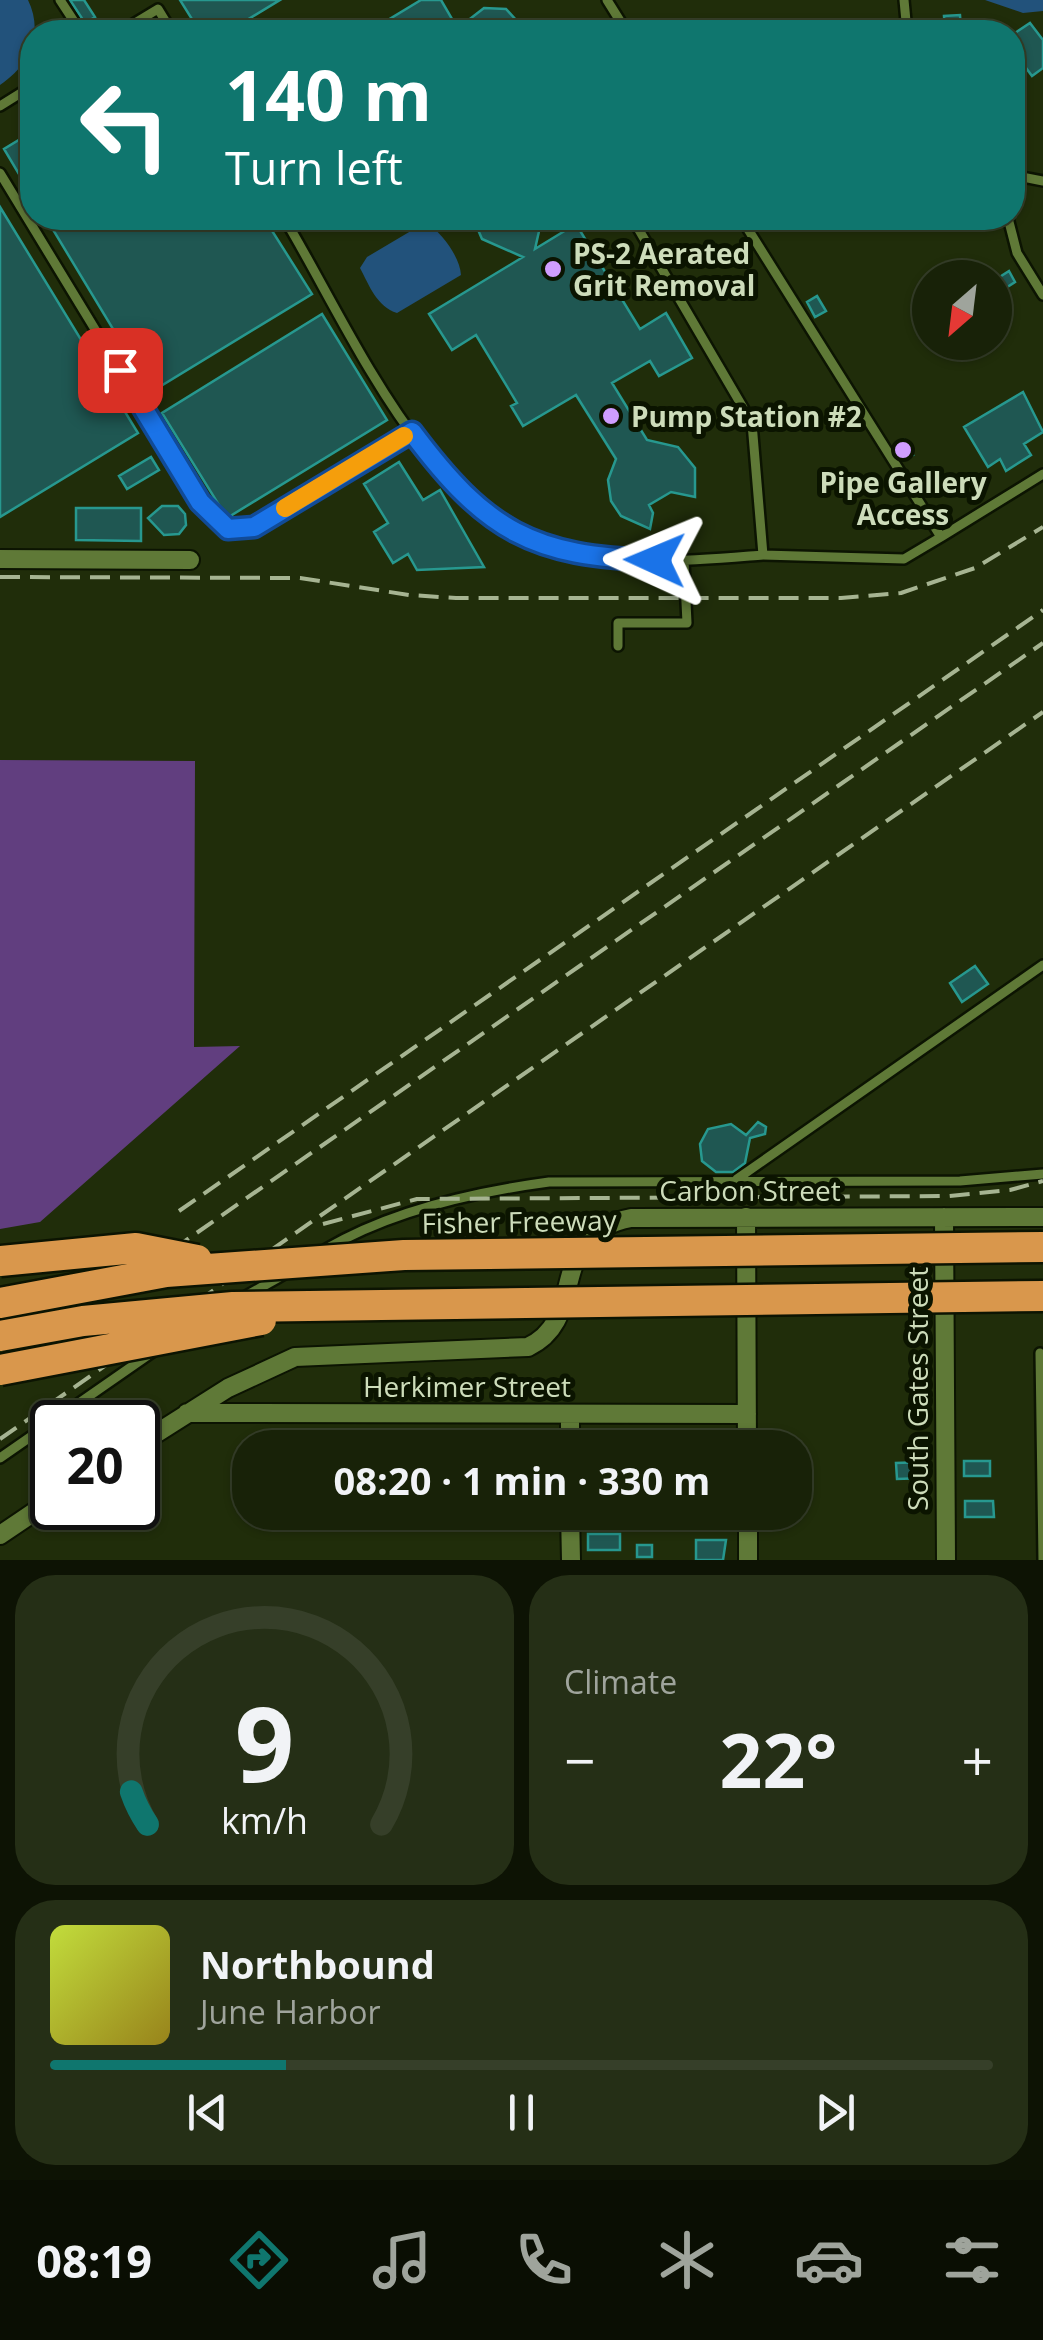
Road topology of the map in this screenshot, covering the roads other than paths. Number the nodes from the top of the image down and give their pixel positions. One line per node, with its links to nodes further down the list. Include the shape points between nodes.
1 (140, 20): 2 (lane, via 158,9)
2 (165, 20)
3 (0, 172): 4 (lane)
4 (20, 205)
5 (35, 230): 11 (lane, via 200,502 221,525 254,527)
6 (291, 230): 11 (lane)
7 (639, 230): 14 (lane, via 752,422)
8 (748, 230): 13 (lane)
9 (1011, 230): 10 (lane)
10 (1043, 295)
11 (412, 432): 17 (lane, via 442,471 524,539 597,558)
12 (1043, 474): 13 (lane)
13 (941, 538): 14 (lane, via 904,558)
14 (763, 556): 17 (lane)
15 (0, 559): 16 (street)
16 (190, 560)
17 (684, 561): 18 (lane, via 688,623 618,622)
18 (618, 646)
19 (1043, 965): 21 (lane)
20 (1043, 1174): 21 (lane, via 960,1181)
21 (735, 1181): 40 (lane, via 548,1182 504,1188 362,1231 156,1349)
22 (746, 1217): 23 (street, Carbon Street); 34 (street, Carbon Street, via 631,1218 600,1226 572,1263 556,1326 528,1348 295,1358); 36 (street)
23 (944, 1217): 24 (street, Carbon Street); 47 (street, South Gates Street)
24 (1043, 1217)
25 (1043, 1247): 27 (highway, Fisher Freeway, bridge, via 404,1254)
26 (0, 1261): 27 (highway, bridge, via 136,1248)
27 (229, 1267): 29 (highway, Fisher Freeway, bridge, via 106,1280)
28 (1043, 1296): 30 (highway, bridge)
29 (0, 1303)
30 (296, 1306): 31 (highway, bridge, via 84,1320); 33 (highway, bridge, via 246,1326)
31 (0, 1336)
32 (1040, 1354): 48 (lane)
33 (0, 1370)
34 (186, 1412): 35 (street, Herkimer Street); 37 (street, Carbon Street)
35 (570, 1414): 36 (street, Herkimer Street); 38 (street)
36 (747, 1414): 39 (street)
37 (160, 1430)
38 (570, 1430)
39 (747, 1430)
40 (0, 1458)
41 (30, 1515): 44 (street)
42 (570, 1530): 45 (street)
43 (748, 1530): 46 (street)
44 (0, 1535)
45 (571, 1560)
46 (748, 1560)
47 (946, 1560)
48 (1043, 1560)

